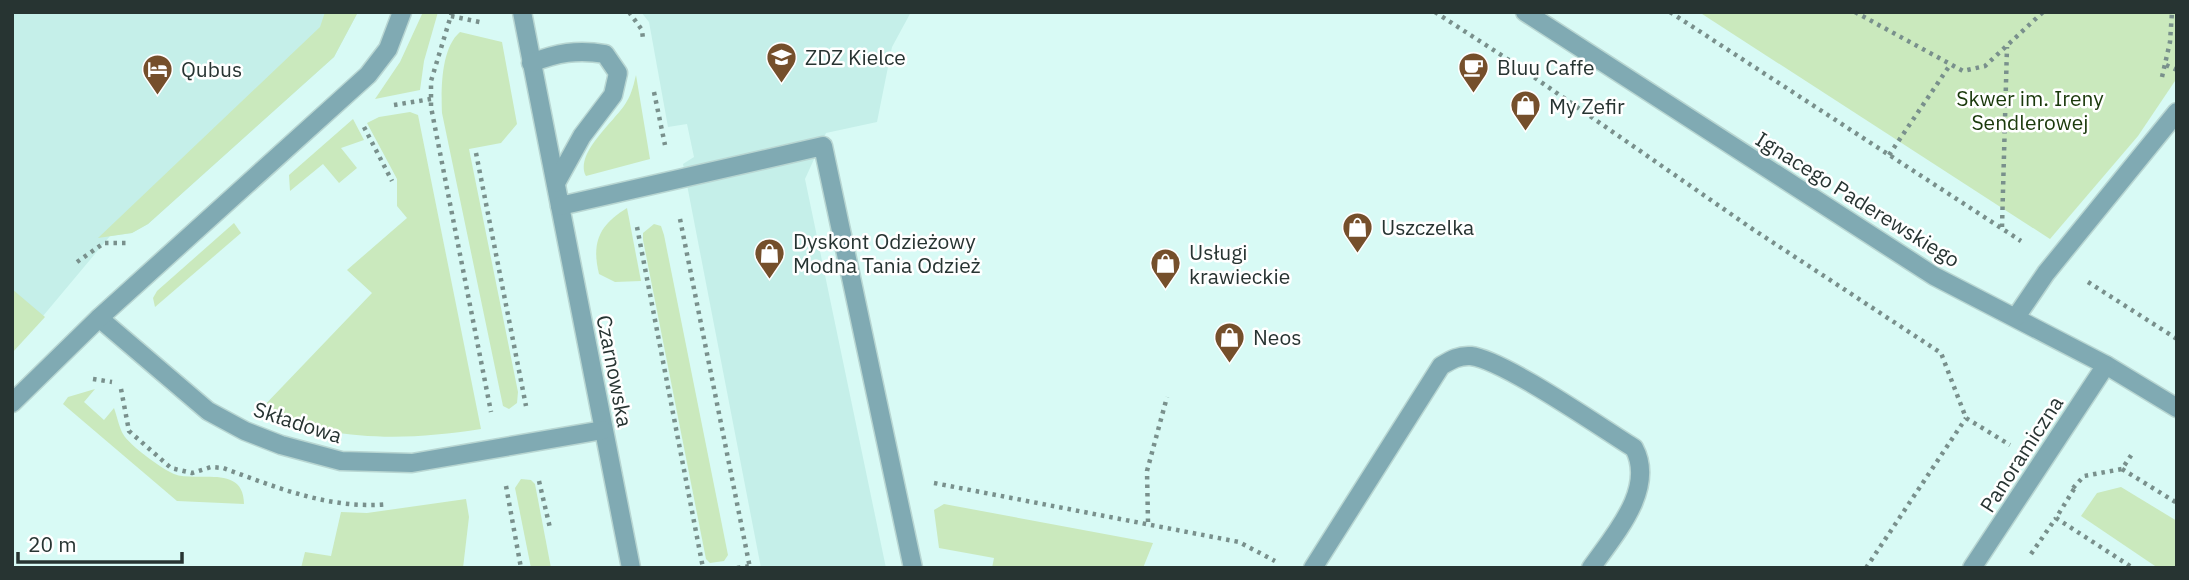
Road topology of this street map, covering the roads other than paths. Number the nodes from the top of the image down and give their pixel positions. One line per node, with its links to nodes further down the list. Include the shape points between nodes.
1 (402, 12): 9 (street, via 388,49 368,75)
2 (522, 12): 4 (street, Czarnowska)
3 (1525, 12): 8 (street, Ignacego Paderewskiego, via 1934,276)
4 (531, 62): 6 (street, Czarnowska); 6 (street, via 559,52 585,51 605,54 618,73 613,95 582,136)
5 (2177, 112): 8 (street)
6 (556, 183): 7 (street, Czarnowska)
7 (560, 206): 13 (street, Czarnowska); 15 (street, via 823,146)
8 (2016, 317): 10 (street, Ignacego Paderewskiego)
9 (99, 318): 11 (street); 13 (street, Składowa, via 208,411 281,445 341,461 412,463)
10 (2106, 365): 12 (street, Ignacego Paderewskiego); 18 (street, Panoramiczna)
11 (12, 403)
12 (2177, 408)
13 (603, 430): 14 (street, Czarnowska)
14 (631, 568)
15 (913, 568)
16 (1313, 568): 17 (street, via 1441,366 1468,355 1500,366 1634,448 1640,461 1635,499)
17 (1591, 568)
18 (1972, 568)

